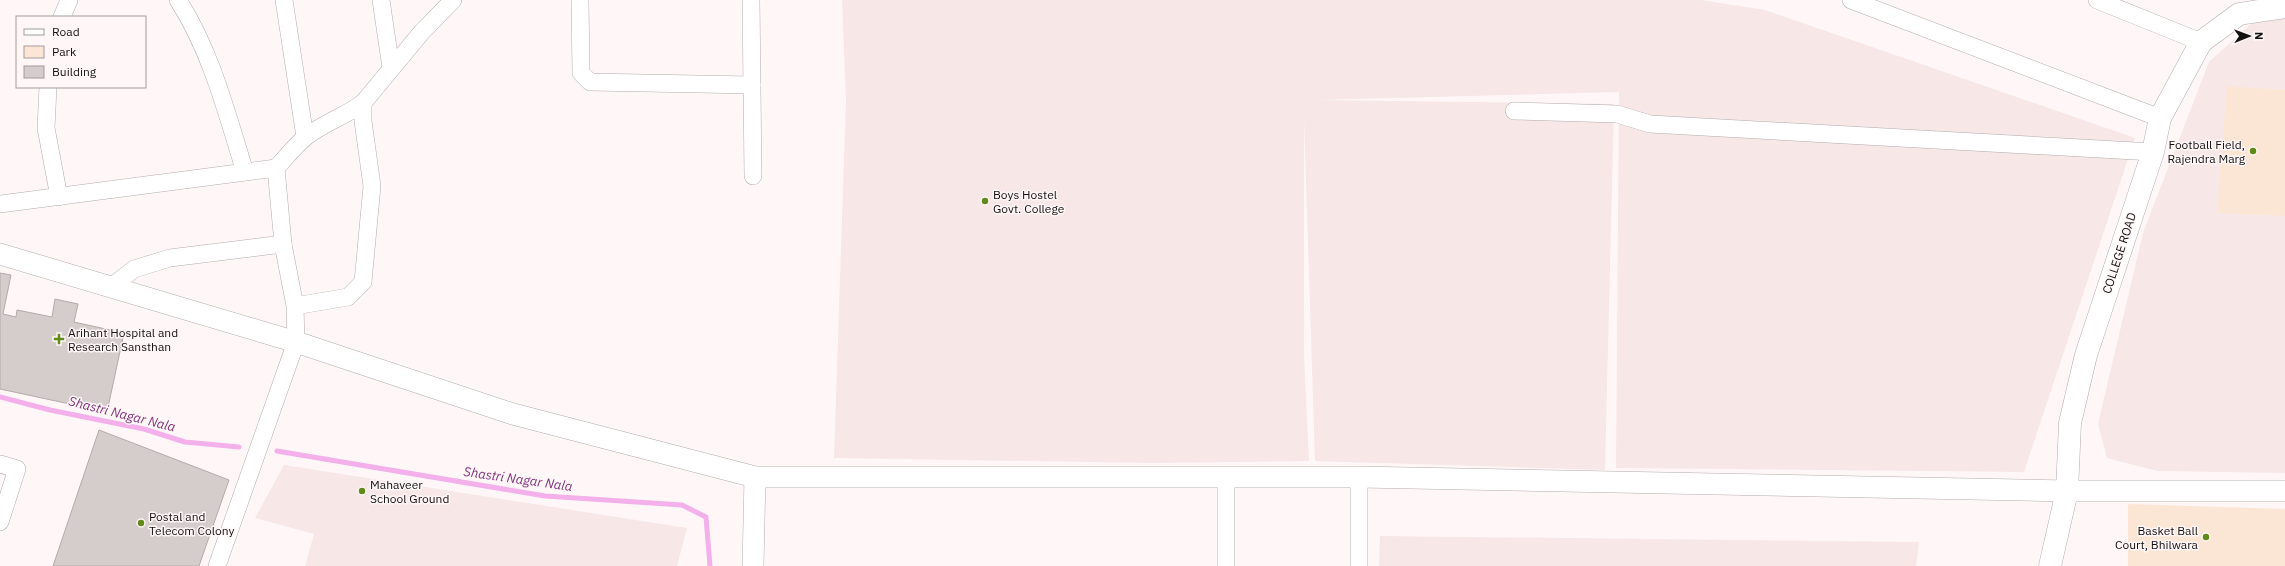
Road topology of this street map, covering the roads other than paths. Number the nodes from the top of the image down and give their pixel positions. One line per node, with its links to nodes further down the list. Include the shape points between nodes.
1 (69, 0): 11 (street)
2 (178, 0): 22 (street, via 193,23 225,107)
3 (284, 0): 19 (street)
4 (381, 0): 13 (street)
5 (453, 0): 13 (street)
6 (580, 0): 14 (street, via 581,73 590,82)
7 (751, 0): 14 (street)
8 (1851, 0): 18 (street)
9 (2097, 0): 12 (street)
10 (2285, 6): 12 (main road, COLLEGE ROAD, via 2239,14)
11 (62, 16)
12 (2201, 42): 18 (main road, COLLEGE ROAD)
13 (391, 68): 16 (street)
14 (752, 85): 23 (street)
15 (48, 88): 24 (street, via 46,128)
16 (363, 102): 19 (street, via 349,113); 29 (street, via 363,121 372,186 362,282 348,297)
17 (1514, 111): 20 (street, via 1617,114 1650,124)
18 (2160, 118): 20 (main road, COLLEGE ROAD)
19 (305, 137): 21 (street)
20 (2153, 152): 35 (main road, COLLEGE ROAD, via 2086,355 2070,423)
21 (276, 168): 22 (street); 26 (street)
22 (245, 172): 24 (street)
23 (753, 176)
24 (59, 197): 25 (street)
25 (0, 204)
26 (283, 244): 28 (street, via 170,258 134,269); 29 (street)
27 (0, 254): 28 (street)
28 (111, 287): 30 (street)
29 (295, 306): 30 (street)
30 (296, 342): 32 (street, via 513,414); 38 (street)
31 (0, 464): 37 (street, via 17,469)
32 (755, 477): 33 (street); 39 (street)
33 (1226, 477): 34 (street); 40 (street)
34 (1359, 477): 35 (street); 41 (street)
35 (2067, 491): 36 (street); 42 (main road, COLLEGE ROAD)
36 (2285, 491)
37 (0, 522)
38 (217, 566)
39 (753, 566)
40 (1226, 566)
41 (1359, 566)
42 (2050, 566)

